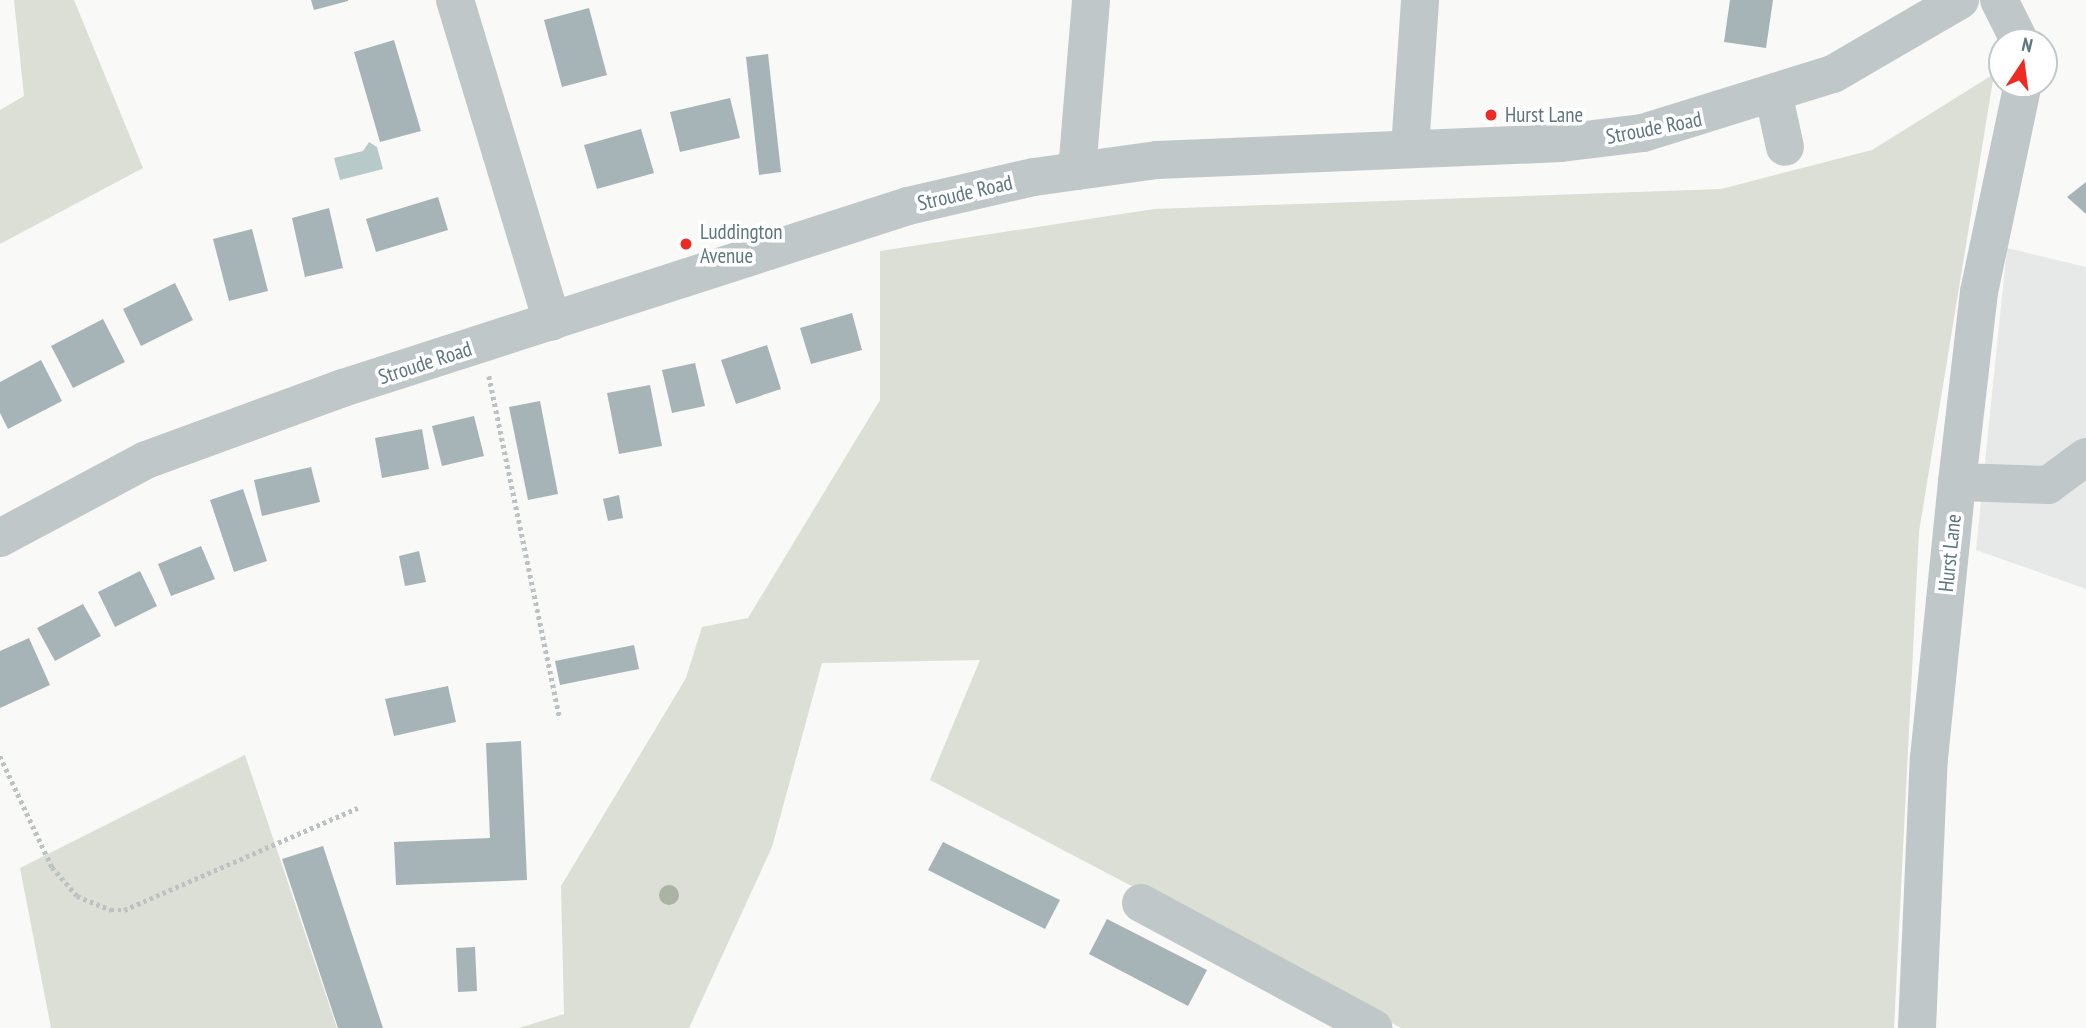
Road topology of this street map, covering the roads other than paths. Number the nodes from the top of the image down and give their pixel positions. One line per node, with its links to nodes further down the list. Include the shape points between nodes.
1 (455, 0): 12 (street)
2 (1091, 0): 11 (street)
3 (1420, 0): 10 (street)
4 (1960, 0): 7 (street, Stroude Road, via 1833,74)
5 (1998, 0): 6 (street)
6 (2013, 28)
7 (1773, 97): 9 (street); 10 (street, Stroude Road, via 1643,134)
8 (2020, 98): 14 (street, Hurst Lane, via 1979,292)
9 (1785, 147)
10 (1410, 148): 11 (street, Stroude Road, via 1202,156)
11 (1077, 171): 12 (street, Stroude Road, via 908,206)
12 (552, 322): 17 (street, Stroude Road, via 146,460)
13 (2086, 457): 15 (street)
14 (1957, 482): 15 (street); 20 (street, Hurst Lane, via 1929,758)
15 (2048, 485): 16 (street)
16 (2086, 493)
17 (0, 538)
18 (1141, 903): 19 (street)
19 (1373, 1028)
20 (1917, 1028)

